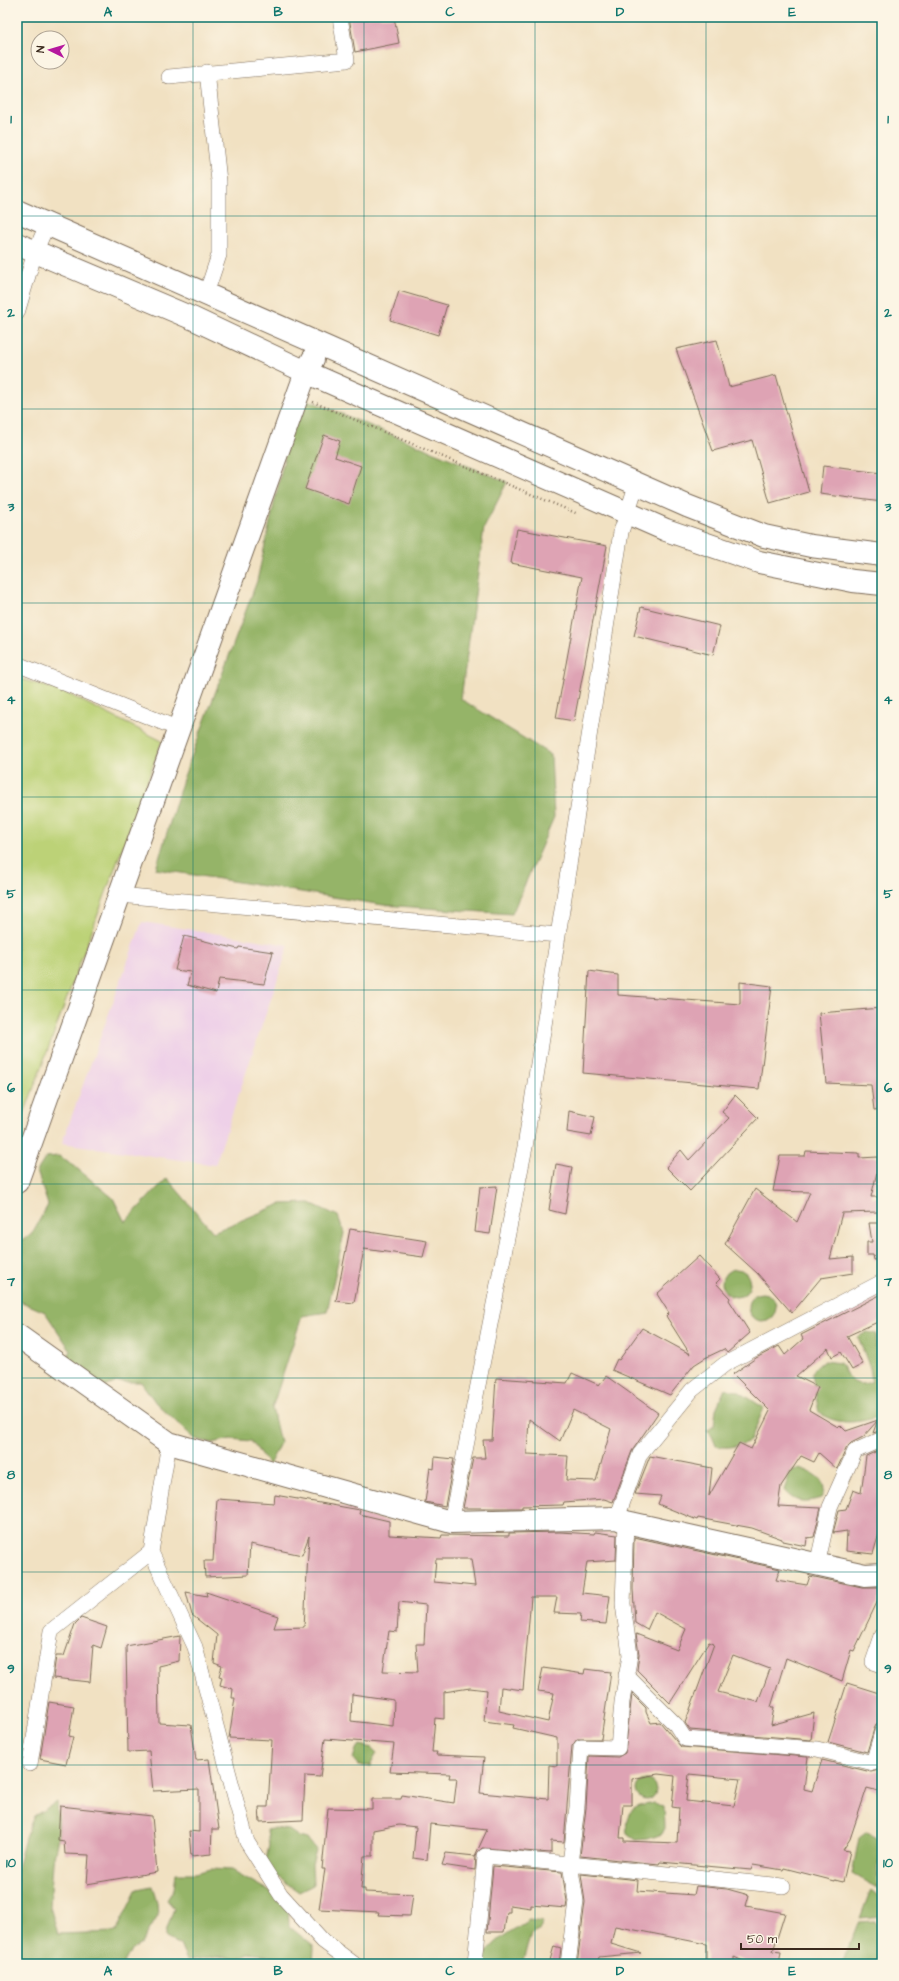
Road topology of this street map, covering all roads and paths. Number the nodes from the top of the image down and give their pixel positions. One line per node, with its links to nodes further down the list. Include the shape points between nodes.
1 (340, 17): 2 (street, via 347,60)
2 (207, 72): 3 (street); 7 (street, via 219,182 219,255)
3 (169, 77)
4 (17, 211): 5 (main road)
5 (47, 225): 6 (street); 7 (main road)
6 (26, 248): 8 (street); 10 (main road, via 194,319)
7 (206, 294): 9 (main road)
8 (17, 313)
9 (320, 344): 10 (main road); 12 (main road)
10 (306, 372): 11 (main road); 13 (main road)
11 (298, 396): 14 (path); 20 (main road)
12 (637, 484): 13 (street); 15 (main road)
13 (627, 512): 17 (main road, via 666,530); 22 (street, via 621,532)
14 (585, 516)
15 (764, 536): 16 (main road, via 811,546); 17 (main road)
16 (882, 555)
17 (759, 562): 18 (main road, via 853,581)
18 (882, 584)
19 (17, 664): 20 (street)
20 (179, 729): 23 (main road)
21 (130, 896): 22 (street)
22 (558, 935): 29 (street, via 524,1147)
23 (17, 1182)
24 (882, 1282): 28 (street, via 725,1364 692,1390 640,1454)
25 (17, 1335): 27 (main road)
26 (882, 1439): 31 (street, via 855,1451 830,1507)
27 (169, 1443): 29 (main road); 30 (street)
28 (622, 1520): 29 (main road); 31 (main road); 35 (street, via 623,1604 630,1655)
29 (452, 1522)
30 (151, 1552): 37 (street, via 52,1631); 40 (street, via 195,1646 247,1842 281,1895 323,1941)
31 (817, 1565): 32 (main road, via 865,1576)
32 (882, 1574)
33 (882, 1636): 34 (street, via 873,1662)
34 (882, 1665)
35 (626, 1675): 36 (street, via 676,1725 685,1739 817,1749 873,1763); 38 (street, via 618,1748 581,1747)
36 (882, 1732)
37 (30, 1764)
38 (570, 1864): 39 (street); 41 (street, via 485,1856); 42 (street, via 576,1901)
39 (783, 1886)
40 (354, 1964)
41 (475, 1964)
42 (568, 1964)

